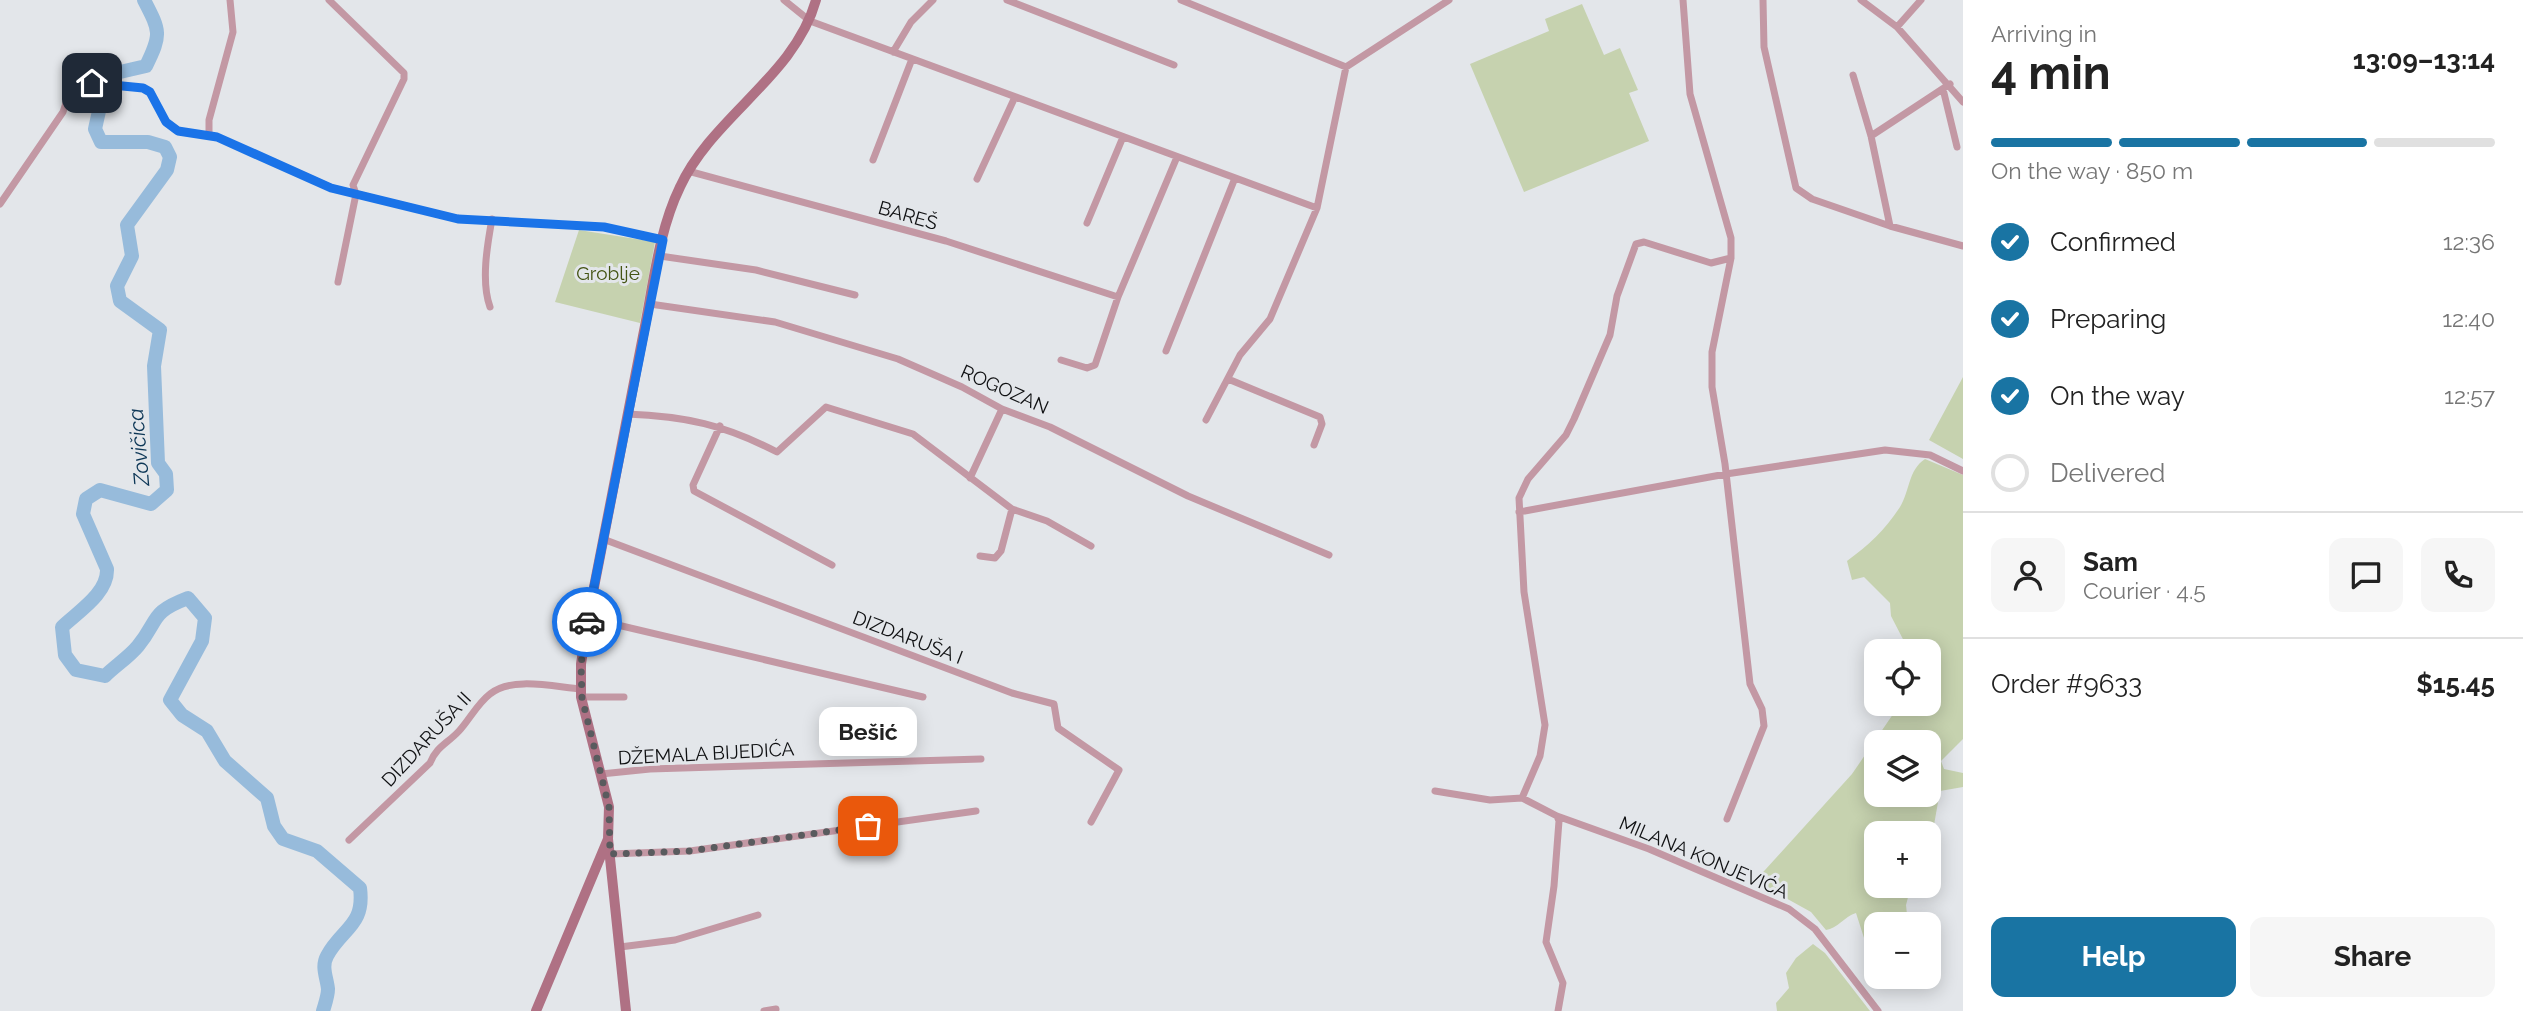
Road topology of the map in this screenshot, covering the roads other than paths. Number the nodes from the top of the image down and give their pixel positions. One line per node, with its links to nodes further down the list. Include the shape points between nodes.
1 (230, 0): 23 (street, via 233,32 209,120)
2 (329, 0): 32 (street, via 404,73 353,185)
3 (784, 0): 13 (street)
4 (816, 0): 13 (street)
5 (933, 0): 15 (street, via 911,22)
6 (1007, 0): 17 (street)
7 (1181, 0): 18 (street)
8 (1448, 0): 18 (street)
9 (1683, 0): 41 (street, via 1690,94 1731,238)
10 (1763, 0): 37 (street, via 1764,47 1796,188 1812,199)
11 (1861, 0): 14 (street)
12 (1920, 0): 14 (street)
13 (810, 21): 15 (street); 29 (street)
14 (1897, 27): 20 (street)
15 (893, 52): 16 (street)
16 (912, 59): 21 (street); 28 (street)
17 (1174, 65)
18 (1346, 68): 34 (street)
19 (1853, 75): 24 (street)
20 (1946, 86): 22 (street); 24 (street); 26 (street)
21 (1015, 97): 25 (street); 31 (street)
22 (1963, 102)
23 (209, 136): 32 (street, via 331,188); 33 (street, via 178,131 166,122 150,92 143,88 76,85 63,112)
24 (1871, 136): 37 (street)
25 (1124, 137): 27 (street); 36 (street)
26 (1957, 147)
27 (1177, 156): 30 (street); 44 (street)
28 (873, 160)
29 (688, 171): 38 (street); 44 (street, BAREŠ, via 946,242)
30 (1235, 178): 34 (street); 47 (street)
31 (977, 179)
32 (356, 194): 35 (street, via 458,219); 42 (street)
33 (0, 204)
34 (1317, 208): 49 (street, via 1270,319 1240,355)
35 (492, 219): 38 (street, via 604,227); 46 (street)
36 (1087, 223)
37 (1890, 226): 39 (street)
38 (663, 240): 40 (street)
39 (1963, 246)
40 (660, 256): 43 (street, via 756,270); 45 (street)
41 (1731, 258): 56 (street, via 1712,363); 59 (street, via 1711,263 1644,242 1636,244 1603,353 1566,435 1528,479 1519,498)
42 (338, 282)
43 (855, 295)
44 (1118, 297): 48 (street, via 1095,365 1087,368)
45 (650, 303): 50 (street, ROGOZAN, via 715,311 829,336 898,359); 51 (street)
46 (490, 307)
47 (1166, 351)
48 (1061, 360)
49 (1228, 379): 52 (street); 54 (street, via 1320,417)
50 (1002, 409): 57 (street); 62 (street, ROGOZAN, via 1050,426 1188,496)
51 (627, 414): 53 (street, via 676,416); 60 (street)
52 (1206, 420)
53 (720, 426): 57 (street, via 777,453 826,407 913,434); 64 (street, via 694,491)
54 (1314, 445)
55 (1963, 471): 56 (street, via 1930,456 1885,450)
56 (1726, 474): 59 (street); 75 (street, via 1750,684 1762,709 1763,726)
57 (970, 478): 58 (street)
58 (1012, 509): 61 (street, via 1047,521); 63 (street, via 1001,551 995,558)
59 (1519, 512): 72 (street, via 1524,592 1544,709 1544,740)
60 (603, 539): 65 (street); 76 (street, DIZDARUŠA I, via 1012,693 1054,704 1058,728 1119,770)
61 (1091, 546)
62 (1329, 555)
63 (980, 556)
64 (832, 565)
65 (588, 618): 66 (street); 67 (street)
66 (581, 693): 68 (street, DIZDARUŠA II); 70 (street); 78 (street, DIZDARUŠA II, via 520,685 491,692 458,733)
67 (923, 696)
68 (624, 697)
69 (981, 759): 70 (street, DŽEMALA BIJEDIĆA, via 663,768)
70 (601, 774): 77 (street, via 609,807)
71 (1435, 791): 72 (street, MILANA KONJEVIĆA, via 1490,800)
72 (1522, 798): 74 (street, MILANA KONJEVIĆA)
73 (976, 811): 79 (street, via 690,851)
74 (1557, 816): 86 (street, via 1546,942 1563,983); 87 (street, MILANA KONJEVIĆA, via 1789,909 1815,929)
75 (1727, 819)
76 (1091, 822)
77 (608, 839): 79 (street); 83 (street)
78 (349, 840)
79 (610, 854): 81 (street)
80 (758, 915): 81 (street, via 674,940)
81 (620, 947): 84 (street)
82 (776, 1009): 85 (street)
83 (536, 1011)
84 (626, 1011)
85 (764, 1011)
86 (1558, 1011)
87 (1878, 1011)

